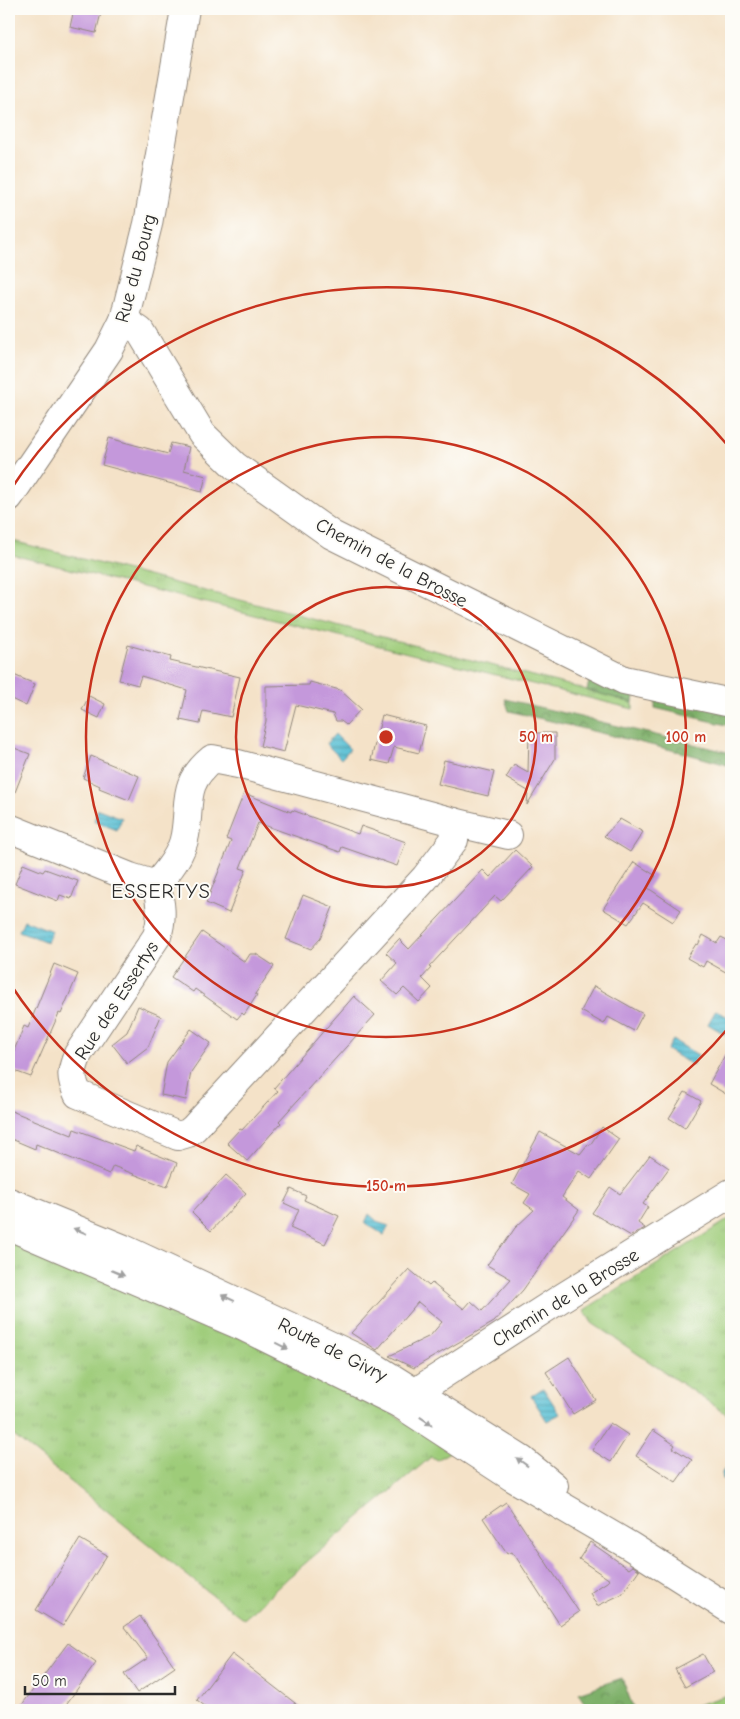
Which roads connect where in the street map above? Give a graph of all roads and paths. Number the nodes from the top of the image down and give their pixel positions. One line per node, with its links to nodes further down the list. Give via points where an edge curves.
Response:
1 (185, 9): 2 (street, Rue du Bourg, via 148,224)
2 (124, 320): 3 (street, Rue du Bourg, via 109,350); 4 (street, Chemin de la Brosse, via 140,331 202,434 235,466 332,535 624,680)
3 (9, 498)
4 (731, 703)
5 (454, 822): 7 (street); 8 (street, via 212,759 193,779 187,803 185,836 179,854); 8 (street, Rue des Essertys, via 454,840 425,878 194,1128 178,1136 78,1094 72,1070 78,1054 157,936 162,921)
6 (9, 828): 8 (street)
7 (508, 835)
8 (156, 885)
9 (731, 1193): 13 (street, Chemin de la Brosse)
10 (9, 1202): 12 (street, Route de Givry, one-way to 10, via 124,1249)
11 (9, 1226): 12 (street, Route de Givry, one-way to 12)
12 (262, 1316): 13 (street, Route de Givry, via 368,1363)
13 (408, 1398): 14 (street, Route de Givry, via 522,1460 630,1546)
14 (731, 1610)

